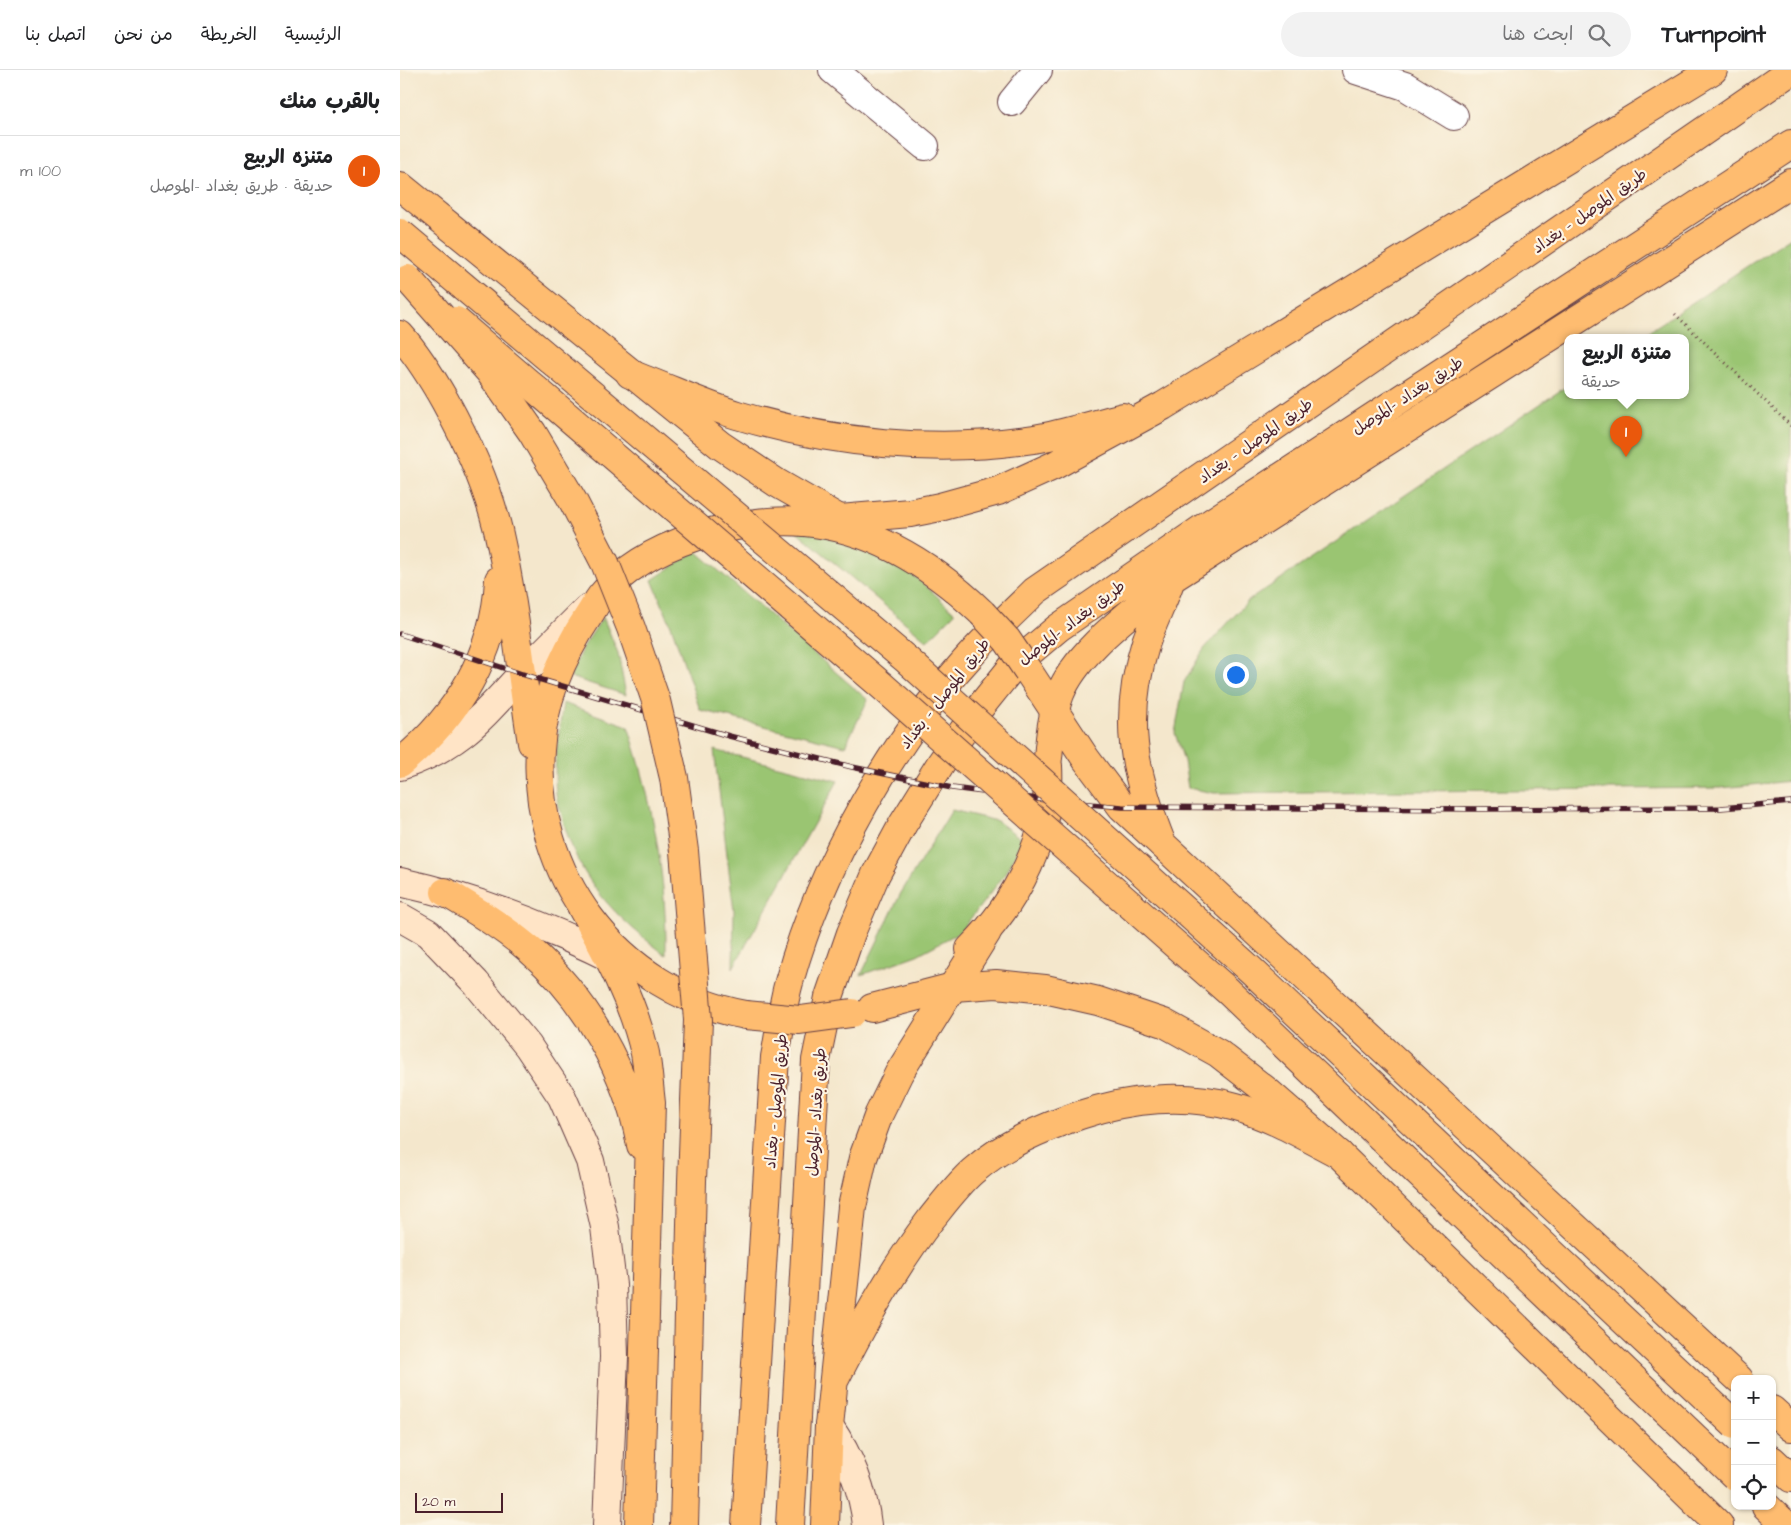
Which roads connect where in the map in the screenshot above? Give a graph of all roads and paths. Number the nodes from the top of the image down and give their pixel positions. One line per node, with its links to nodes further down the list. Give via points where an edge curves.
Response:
1 (833, 70): 9 (street)
2 (1038, 70): 6 (street)
3 (1356, 70): 7 (street, via 1405,86)
4 (1713, 70): 17 (main road)
5 (1791, 71): 57 (main road, طريق الموصل - بغداد, via 1035,591 978,647 907,737 838,855 789,983 776,1057)
6 (1012, 102)
7 (1454, 116)
8 (1791, 144): 58 (main road, طريق بغداد -الموصل, via 1206,526 1066,623 1014,665 977,710 908,816 876,874 829,997 816,1060)
9 (925, 146)
10 (1791, 183): 23 (main road)
11 (400, 186): 16 (main road)
12 (400, 233): 46 (main road, bridge, via 922,674 1251,970)
13 (404, 276): 50 (main road, bridge, via 881,685 1228,991); 56 (main road, bridge, via 489,372 532,432 573,501 605,563 631,628 656,700 674,778 684,851 698,1020)
14 (1675, 314): 18 (path)
15 (400, 335): 21 (main road, via 433,380 459,427)
16 (630, 374): 17 (main road, via 735,415 794,430 854,440 914,444 974,444 1034,438); 19 (main road, via 748,465)
17 (1163, 406): 19 (main road, via 1053,466 998,491 925,510)
18 (1791, 426)
19 (841, 520): 20 (main road); 22 (main road)
20 (805, 522): 22 (main road, via 842,529); 24 (main road, via 759,522 696,536 630,570)
21 (498, 529): 26 (main road); 29 (main road, via 498,597 480,661 454,708)
22 (877, 541): 25 (main road, bridge, via 922,564 956,589 1007,640)
23 (1171, 579): 27 (main road, via 1078,665 1060,693); 31 (main road, via 1146,641 1131,709 1140,783)
24 (602, 594): 26 (main road); 30 (main road, via 570,644 553,684 541,734)
25 (1028, 671): 27 (main road); 28 (main road, via 1042,711)
26 (522, 674): 29 (main road, via 476,724 451,743 423,758); 30 (main road)
27 (1055, 710): 28 (main road); 31 (main road, via 1122,807)
28 (1048, 758): 36 (main road, via 1046,806 1038,840 1008,904)
29 (400, 764)
30 (541, 797): 34 (main road, via 556,859)
31 (1162, 844): 43 (main road)
32 (400, 882): 33 (main road)
33 (445, 892): 37 (main road, via 504,911); 42 (main road, via 490,919 531,951 572,996 597,1032 621,1079 638,1128)
34 (582, 908): 37 (main road); 38 (main road, via 614,946)
35 (400, 916): 54 (main road, via 428,933 476,983 528,1046 562,1097 590,1161 605,1227 612,1285 614,1357)
36 (987, 932): 39 (main road); 40 (main road, via 934,978 905,995)
37 (609, 957): 38 (main road); 42 (main road, via 633,1011 645,1054 651,1103)
38 (662, 984): 40 (main road, bridge, via 694,1000 746,1015 800,1020)
39 (953, 987): 40 (main road); 41 (main road, via 996,984 1045,989 1098,1001 1164,1023 1218,1053); 44 (main road, via 899,1073 863,1158 847,1246)
40 (862, 1011)
41 (1339, 1154): 44 (main road, via 1282,1124 1236,1107 1192,1099 1138,1100 1096,1109 1048,1126 1008,1146 973,1171 942,1204 887,1282); 53 (main road)
42 (648, 1179): 55 (main road)
43 (1735, 1375)
44 (834, 1381): 47 (main road)
45 (1776, 1414): 48 (main road)
46 (1731, 1421)
47 (829, 1426): 59 (main road); 60 (main road, via 852,1465)
48 (1791, 1427)
49 (1776, 1464): 51 (main road)
50 (1731, 1472)
51 (1791, 1478)
52 (1770, 1510): 61 (main road)
53 (1712, 1523)
54 (607, 1525)
55 (639, 1525)
56 (684, 1525)
57 (746, 1525)
58 (790, 1525)
59 (825, 1525)
60 (868, 1525)
61 (1786, 1525)

